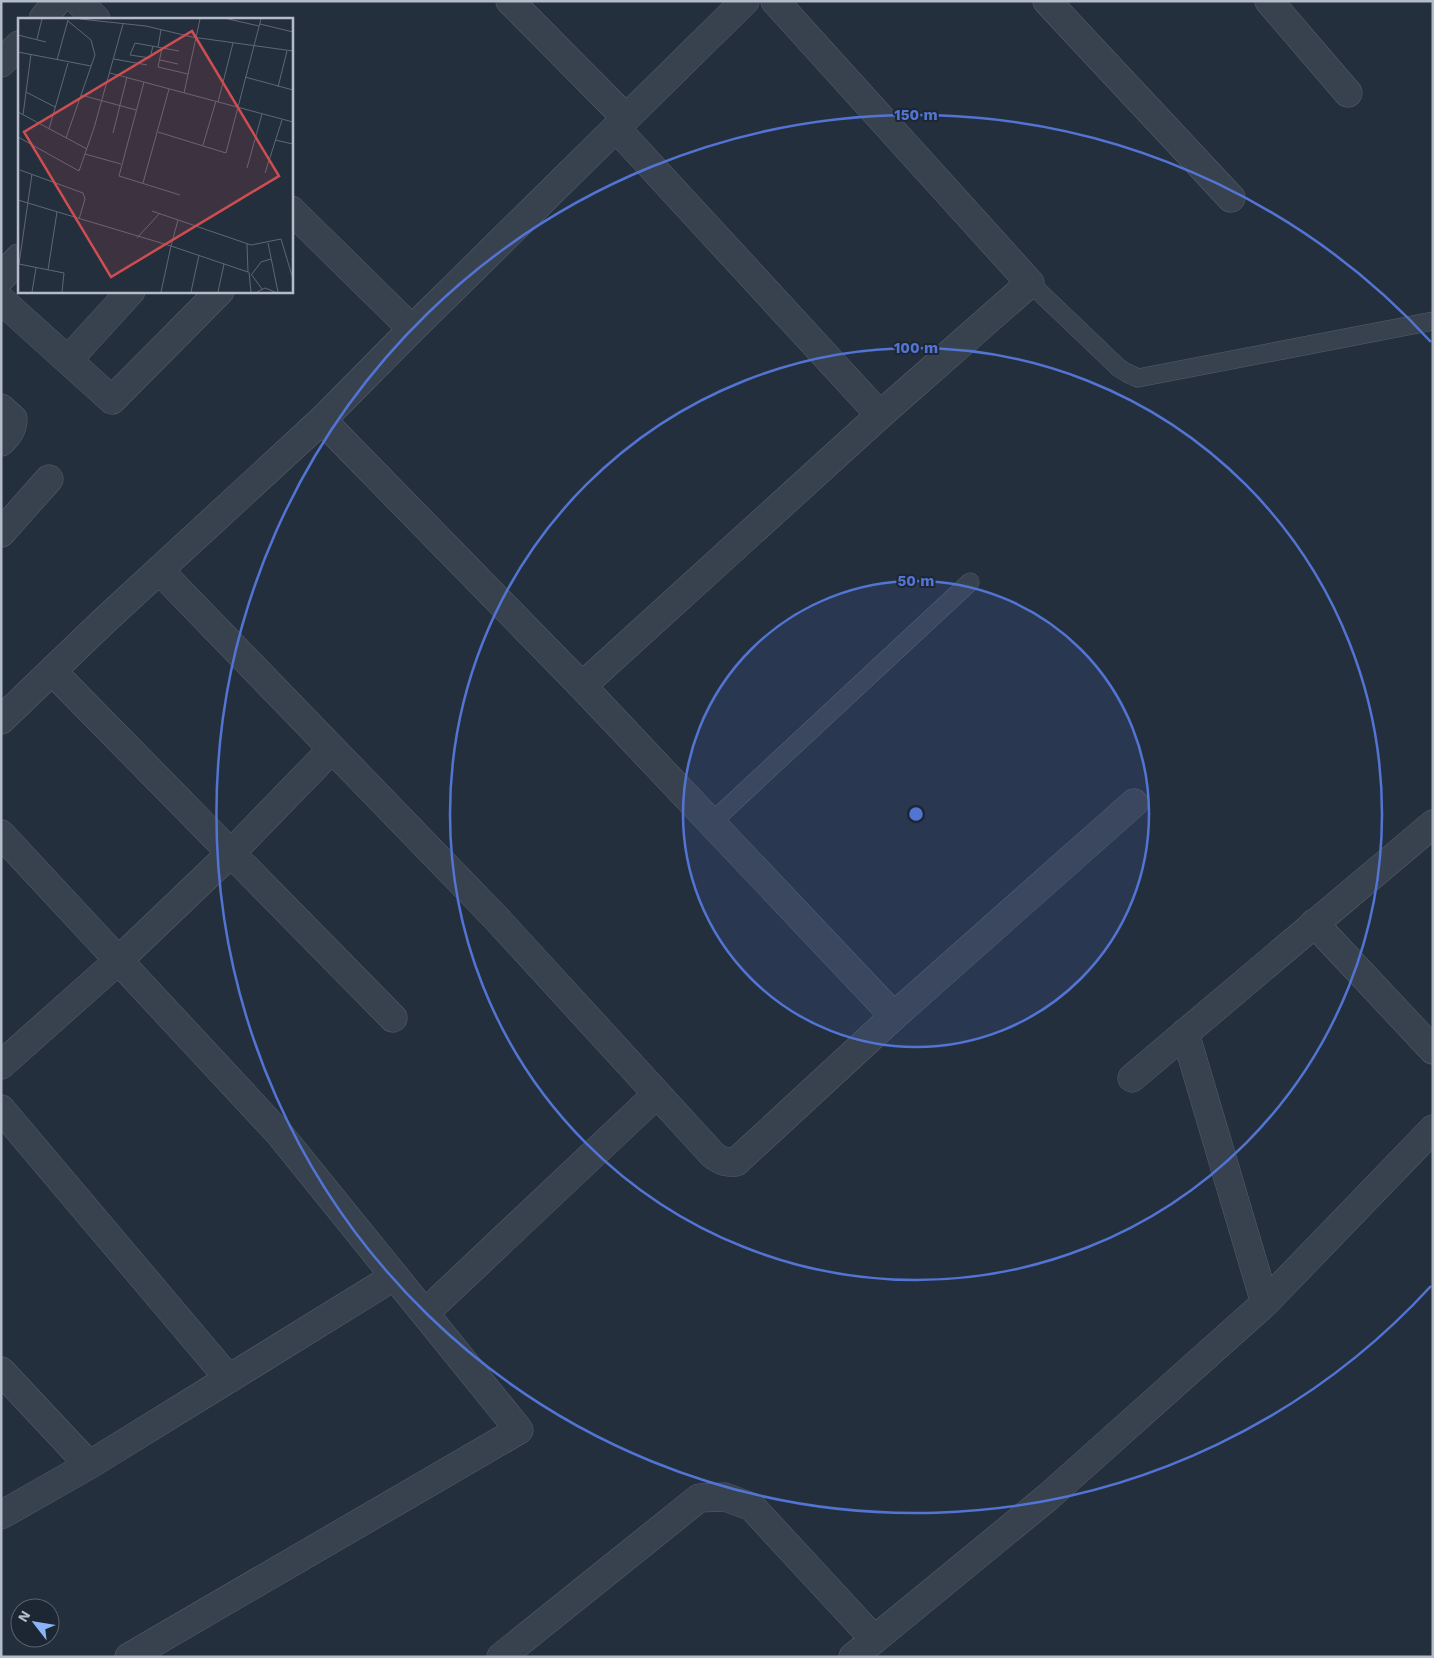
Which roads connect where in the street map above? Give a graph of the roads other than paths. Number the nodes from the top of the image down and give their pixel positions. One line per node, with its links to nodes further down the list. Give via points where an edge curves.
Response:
1 (58, 1): 8 (street)
2 (78, 1): 9 (street)
3 (510, 1): 13 (street)
4 (745, 1): 13 (street)
5 (775, 1): 18 (street)
6 (1047, 1): 14 (street)
7 (1269, 1): 12 (street)
8 (44, 18)
9 (95, 18)
10 (18, 46): 11 (street)
11 (1, 63)
12 (1348, 93)
13 (621, 123): 23 (street); 26 (street)
14 (1232, 198)
15 (293, 215): 23 (street)
16 (18, 259): 17 (street)
17 (1, 278)
18 (1030, 282): 22 (lane, via 1119,368 1138,378); 26 (street)
19 (131, 292): 24 (street)
20 (219, 292): 24 (street, via 112,400)
21 (1, 300): 24 (street)
22 (1433, 321)
23 (412, 329): 27 (street)
24 (68, 360)
25 (1, 408): 28 (street, via 13,419 13,425)
26 (880, 415): 34 (street)
27 (322, 420): 31 (street); 34 (street)
28 (1, 442)
29 (49, 478): 30 (street)
30 (1, 534)
31 (160, 571): 33 (street); 36 (street)
32 (970, 582): 38 (lane)
33 (52, 671): 35 (street); 41 (street)
34 (582, 686): 38 (street)
35 (1, 720)
36 (332, 749): 41 (street); 50 (street, via 496,918)
37 (1134, 802): 44 (street)
38 (711, 823): 44 (street)
39 (1433, 824): 42 (street)
40 (1, 834): 43 (street)
41 (231, 853): 43 (street); 45 (street)
42 (1314, 923): 46 (street); 47 (street)
43 (118, 960): 48 (street); 53 (street, via 278,1132)
44 (894, 1016): 50 (street, via 736,1162 720,1161 713,1155)
45 (393, 1018)
46 (1185, 1033): 49 (street); 54 (street)
47 (1433, 1050)
48 (1, 1065)
49 (1132, 1078)
50 (657, 1094): 55 (street)
51 (1, 1109): 57 (street)
52 (1433, 1128): 54 (street)
53 (394, 1276): 55 (street); 57 (street)
54 (1264, 1303): 60 (street, via 1048,1497)
55 (425, 1313): 61 (street, via 519,1430)
56 (1, 1371): 58 (street)
57 (229, 1379): 58 (street)
58 (89, 1465): 59 (street)
59 (1, 1514)
60 (874, 1639): 62 (street, via 752,1507 725,1497 699,1498); 63 (street)
61 (128, 1657)
62 (501, 1657)
63 (853, 1657)

